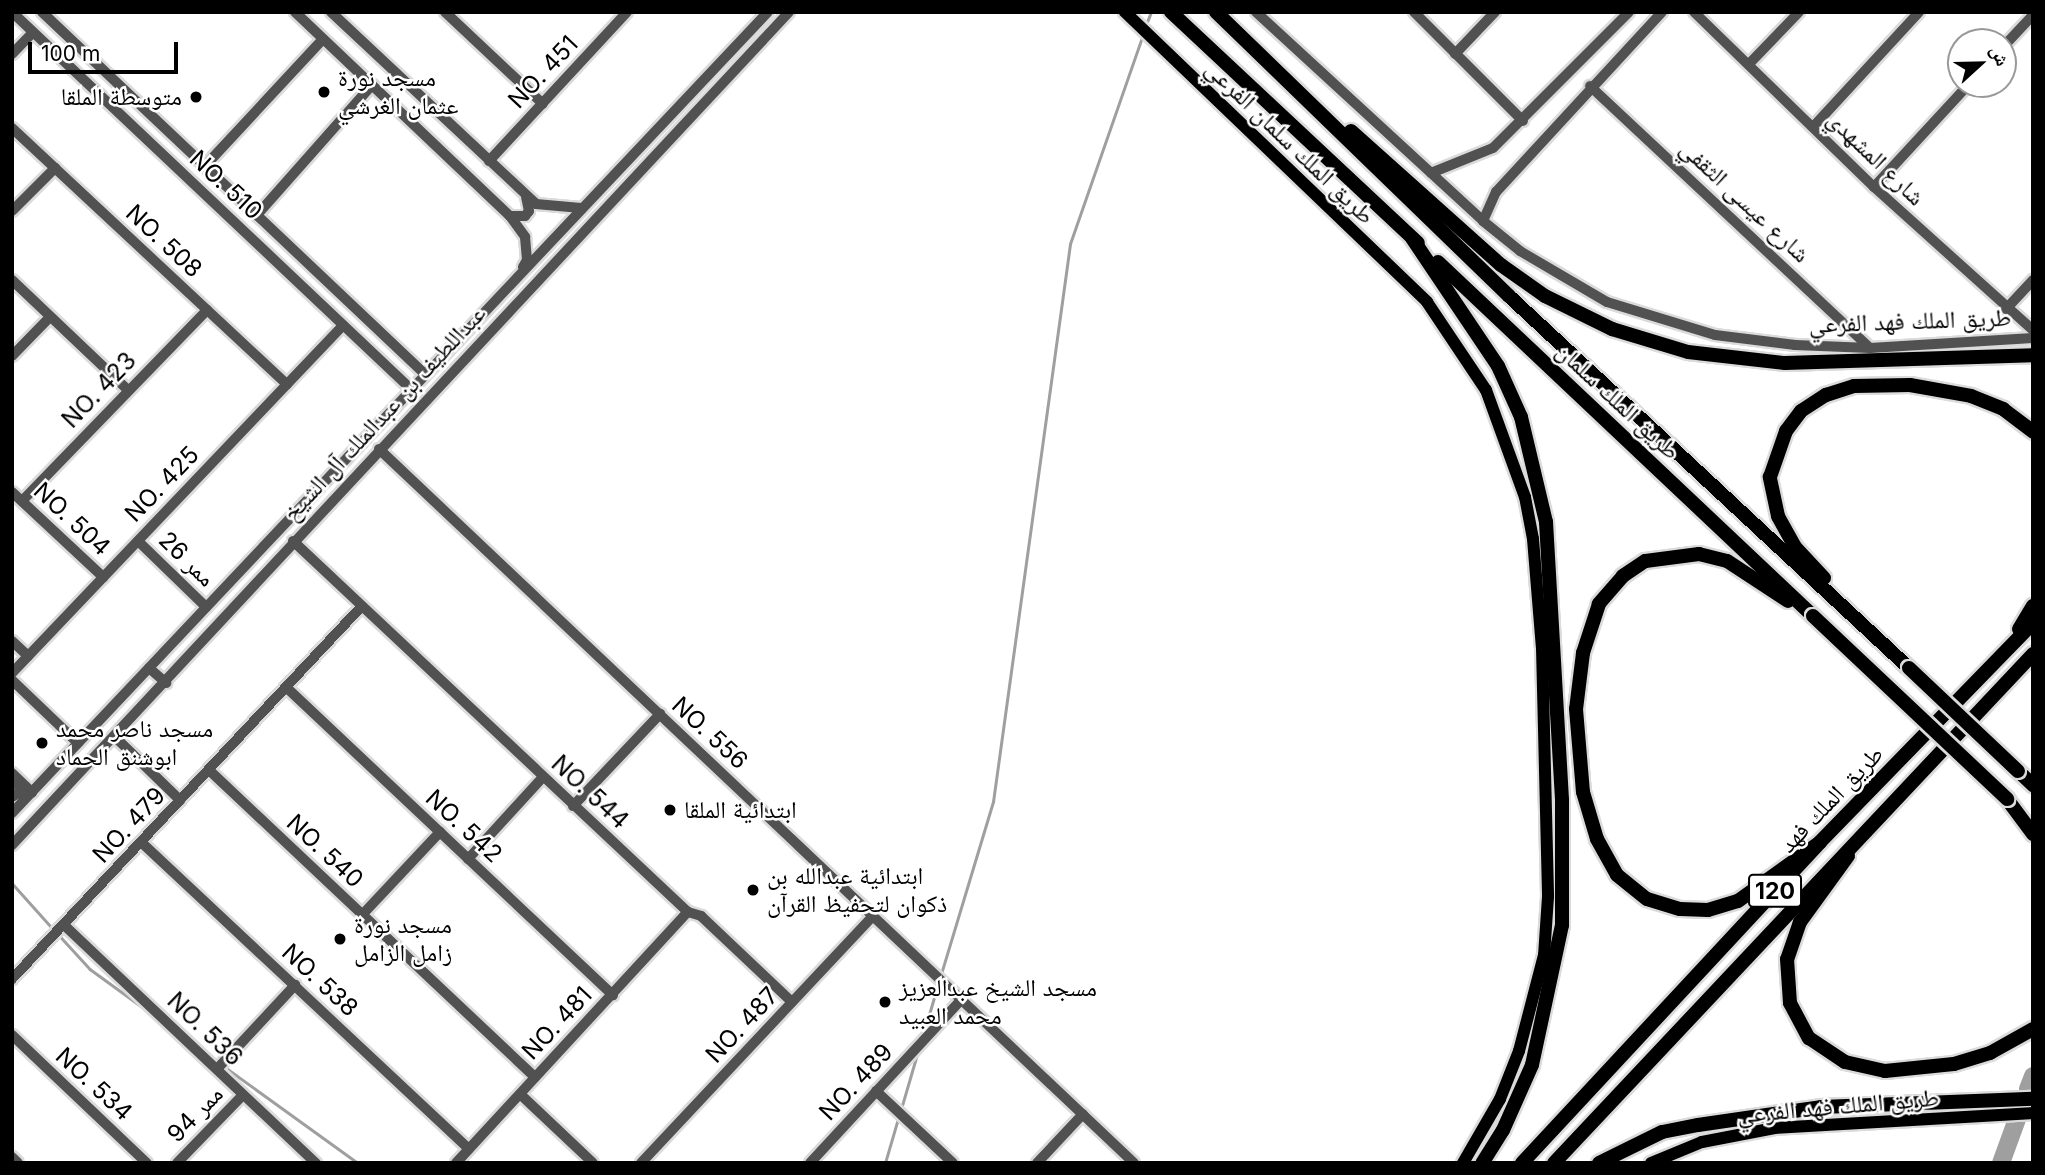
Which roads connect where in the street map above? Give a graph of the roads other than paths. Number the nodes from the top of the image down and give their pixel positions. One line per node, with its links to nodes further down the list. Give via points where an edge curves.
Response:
1 (12, 12): 21 (street, NO. 510)
2 (295, 12): 23 (street)
3 (331, 12): 34 (street)
4 (627, 12): 30 (street, NO. 451)
5 (768, 12): 40 (street, عبداللطيف بن عبدالملك آل الشيخ)
6 (789, 12): 65 (street, عبداللطيف بن عبدالملك آل الشيخ)
7 (1125, 12): 139 (main road, طريق الملك سلمان الفرعي, via 1427,302 1471,362 1502,424 1514,461 1533,539 1542,648 1548,897 1544,955 1519,1051 1500,1099)
8 (1171, 12): 45 (highway, طريق الملك سلمان)
9 (1218, 12): 56 (highway, via 1501,265 1545,296 1612,329 1688,352 1785,363); 81 (highway, طريق الملك سلمان, via 1520,307)
10 (1256, 12): 37 (street)
11 (1414, 12): 25 (street)
12 (1495, 12): 25 (street)
13 (1629, 12): 31 (street)
14 (1662, 12): 28 (street)
15 (1694, 12): 26 (street, شارع المشهدي)
16 (1799, 12): 26 (street)
17 (1919, 12): 32 (street)
18 (446, 13): 30 (street)
19 (44, 14): 21 (street); 35 (street, NO. 510)
20 (2033, 15): 22 (street)
21 (33, 32): 24 (street); 52 (street, NO. 510)
22 (2017, 32)
23 (323, 39): 27 (street); 35 (street)
24 (12, 54)
25 (1455, 54): 31 (street)
26 (1749, 64): 32 (street, شارع المشهدي)
27 (372, 85): 42 (street); 43 (street)
28 (1590, 86): 44 (street, via 1496,192); 55 (street, شارع عيسى الثقفي)
29 (1956, 98): 38 (street)
30 (542, 104): 34 (street, NO. 451)
31 (1523, 121): 37 (street, via 1493,148)
32 (1813, 127): 38 (street, شارع المشهدي)
33 (12, 128): 36 (street, NO. 508)
34 (489, 161): 39 (street)
35 (205, 166): 42 (street, NO. 510)
36 (55, 168): 41 (street); 50 (street, NO. 508)
37 (1431, 173): 44 (street)
38 (1874, 187): 49 (street, شارع المشهدي)
39 (524, 194): 40 (street, via 550,209); 43 (street, via 529,211 518,219)
40 (580, 208): 48 (street, عبداللطيف بن عبدالملك آل الشيخ)
41 (12, 211)
42 (257, 215): 58 (street, NO. 510)
43 (510, 216): 48 (street, via 525,237 527,260)
44 (1483, 221): 55 (street, طريق الملك فهد الفرعي, via 1560,277 1648,318 1715,335)
45 (1412, 238): 74 (highway, طريق الملك سلمان); 140 (highway, via 1498,366 1521,417 1546,522 1562,800 1562,925 1532,1065 1503,1130)
46 (12, 280): 51 (street)
47 (2033, 280): 49 (street)
48 (512, 283): 59 (street, عبداللطيف بن عبدالملك آل الشيخ)
49 (2006, 309): 53 (street, شارع المشهدي)
50 (207, 310): 61 (street, NO. 508); 63 (street, NO. 423)
51 (50, 317): 57 (street); 63 (street)
52 (343, 325): 60 (street, NO. 510); 61 (street, NO. 425)
53 (2033, 331)
54 (2033, 338): 55 (street, طريق الملك فهد الفرعي)
55 (1870, 348)
56 (2033, 355)
57 (12, 356)
58 (411, 361): 59 (street, NO. 510); 60 (street, via 414,376)
59 (425, 374): 62 (street, عبداللطيف بن عبدالملك آل الشيخ)
60 (398, 376): 62 (street, NO. 510)
61 (287, 384): 68 (street, NO. 425)
62 (411, 389): 72 (street, عبداللطيف بن عبدالملك آل الشيخ)
63 (128, 390): 67 (street, NO. 423)
64 (2033, 432): 81 (highway, via 2003,409 1971,396 1910,385 1854,386 1826,396 1801,411 1786,430 1770,477 1778,516 1795,547)
65 (379, 449): 69 (street, عبداللطيف بن عبدالملك آل الشيخ); 86 (street, NO. 556)
66 (12, 492): 67 (street, NO. 504)
67 (22, 501): 70 (street, NO. 504)
68 (138, 541): 70 (street, NO. 425); 72 (street, ممر 26)
69 (293, 541): 73 (street, NO. 544); 84 (street, عبداللطيف بن عبدالملك آل الشيخ)
70 (103, 577): 78 (street, NO. 425)
71 (2033, 606): 77 (highway)
72 (206, 607): 80 (street, عبداللطيف بن عبدالملك آل الشيخ)
73 (361, 607): 85 (street, NO. 479); 91 (street, NO. 544)
74 (1813, 616): 95 (highway, طريق الملك سلمان, bridge); 104 (highway, via 1727,561 1699,554 1645,561 1623,576 1600,604 1583,653 1577,739 1583,792 1597,839 1617,875 1647,899 1680,909 1708,910 1738,901)
75 (2033, 622): 77 (highway, طريق الملك فهد / 120)
76 (12, 641): 78 (street)
77 (2008, 648): 104 (highway, طريق الملك فهد / 120)
78 (28, 656): 82 (street, NO. 425)
79 (2031, 656): 102 (highway, طريق الملك فهد / 120)
80 (149, 667): 84 (street); 88 (street, عبداللطيف بن عبدالملك آل الشيخ)
81 (1909, 668): 92 (highway, طريق الملك سلمان, bridge)
82 (12, 673)
83 (12, 680): 88 (street)
84 (166, 683): 87 (street, عبداللطيف بن عبدالملك آل الشيخ)
85 (287, 688): 89 (street, NO. 479); 100 (street, NO. 542)
86 (660, 714): 97 (street); 109 (street, NO. 556)
87 (115, 737): 96 (street); 105 (street, عبداللطيف بن عبدالملك آل الشيخ)
88 (78, 743): 93 (street, عبداللطيف بن عبدالملك آل الشيخ)
89 (209, 771): 96 (street, NO. 479); 108 (street, NO. 540)
90 (15, 776): 93 (street); 94 (street, via 20,792)
91 (542, 777): 97 (street, NO. 544); 106 (street)
92 (2033, 783)
93 (32, 792): 98 (street, عبداللطيف بن عبدالملك آل الشيخ)
94 (12, 797)
95 (2007, 799): 99 (highway, طريق الملك سلمان); 101 (highway)
96 (180, 800): 103 (street, NO. 479)
97 (573, 806): 107 (street, NO. 544)
98 (13, 810)
99 (2033, 822)
100 (440, 832): 106 (street, NO. 542); 108 (street)
101 (2033, 834)
102 (1857, 839): 116 (highway, via 1834,881 1800,922 1787,959 1790,1003 1809,1038 1845,1062 1885,1071 1954,1064 1990,1052); 142 (highway, طريق الملك فهد / 120)
103 (141, 842): 110 (street, NO. 479); 112 (street, NO. 538)
104 (1820, 842): 141 (highway, طريق الملك فهد / 120)
105 (12, 845)
106 (468, 859): 113 (street, NO. 542)
107 (688, 912): 113 (street, NO. 481); 115 (street, NO. 544, via 701,916)
108 (362, 915): 119 (street, NO. 540)
109 (873, 916): 114 (street, NO. 556); 115 (street, NO. 487)
110 (64, 926): 111 (street, NO. 479); 118 (street, NO. 536)
111 (12, 979)
112 (295, 985): 118 (street); 126 (street, NO. 538)
113 (612, 995): 119 (street, NO. 481)
114 (961, 1000): 120 (street, NO. 489); 125 (street, NO. 556)
115 (792, 1002): 134 (street, NO. 487)
116 (2033, 1029)
117 (12, 1035): 129 (street, NO. 534)
118 (217, 1069): 122 (street, NO. 536)
119 (535, 1077): 121 (street, NO. 481)
120 (876, 1091): 135 (street, NO. 489); 136 (street)
121 (520, 1094): 126 (street, NO. 481); 133 (street)
122 (243, 1095): 130 (street, ممر 94); 131 (street, NO. 536)
123 (2033, 1098): 143 (highway, via 1821,1107 1698,1125 1661,1132)
124 (2033, 1113): 144 (main road, طريق الملك فهد الفرعي, via 1774,1128 1702,1142)
125 (1083, 1114): 137 (street); 138 (street, NO. 556)
126 (469, 1149): 132 (street, NO. 481)
127 (12, 1157): 128 (street)
128 (18, 1163)
129 (147, 1163)
130 (177, 1163)
131 (316, 1163)
132 (456, 1163)
133 (593, 1163)
134 (641, 1163)
135 (810, 1163)
136 (953, 1163)
137 (1037, 1163)
138 (1134, 1163)
139 (1464, 1163)
140 (1482, 1163)
141 (1522, 1163)
142 (1554, 1163)
143 (1599, 1163)
144 (1651, 1163)

